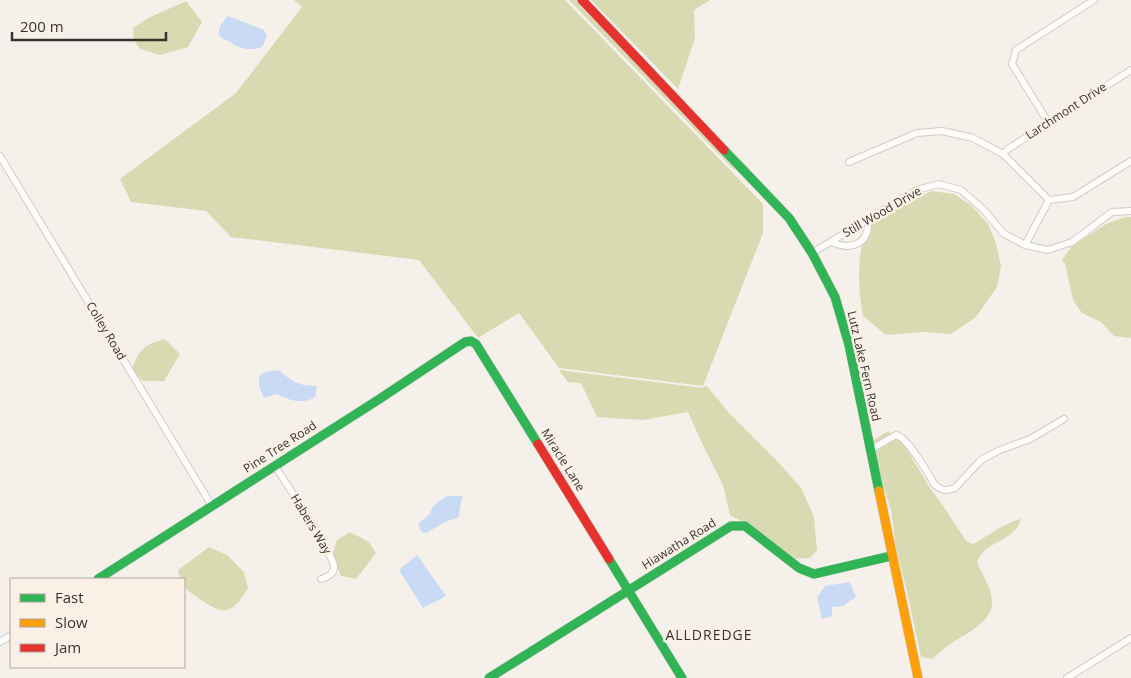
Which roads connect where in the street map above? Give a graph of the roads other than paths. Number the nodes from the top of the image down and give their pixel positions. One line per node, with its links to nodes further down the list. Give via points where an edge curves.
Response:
1 (582, 0): 14 (street, Lutz Lake Fern Road, via 789,218)
2 (1094, 0): 4 (street, via 1016,50 1012,64)
3 (1131, 70): 4 (street, Larchmont Drive)
4 (1048, 122): 5 (street, Larchmont Drive)
5 (1003, 154): 8 (street, via 973,138 942,131 917,133); 9 (street)
6 (0, 156): 19 (street, Colley Road)
7 (1131, 161): 9 (street, via 1073,197)
8 (849, 162)
9 (1049, 200): 13 (street)
10 (1131, 211): 13 (street, Still Wood Drive, via 1112,212 1072,242 1048,250)
11 (868, 219): 12 (street, Still Wood Drive); 12 (street, via 868,231 860,243 847,246); 13 (street, Still Wood Drive, via 917,190 939,184 961,190 1003,233)
12 (831, 242): 14 (street, Still Wood Drive)
13 (1025, 246)
14 (812, 253): 17 (street, Lutz Lake Fern Road, via 842,320)
15 (476, 344): 18 (street, Pine Tree Road, via 465,342); 23 (street, Miracle Lane)
16 (1064, 419): 17 (street, via 1030,439 981,460 949,490 936,485 900,436 896,435)
17 (870, 450): 20 (street, Lutz Lake Fern Road)
18 (275, 466): 19 (street, Pine Tree Road); 22 (street, Habers Way, via 334,566 333,572)
19 (212, 506): 21 (street, Pine Tree Road)
20 (891, 556): 23 (street, Hiawatha Road, via 814,574 799,568 745,526 731,526); 27 (street, Lutz Lake Fern Road)
21 (100, 578)
22 (321, 580)
23 (628, 590): 25 (street, Hiawatha Road); 26 (street, Miracle Lane)
24 (1131, 638): 28 (street)
25 (489, 678)
26 (682, 678)
27 (918, 678)
28 (1067, 678)

